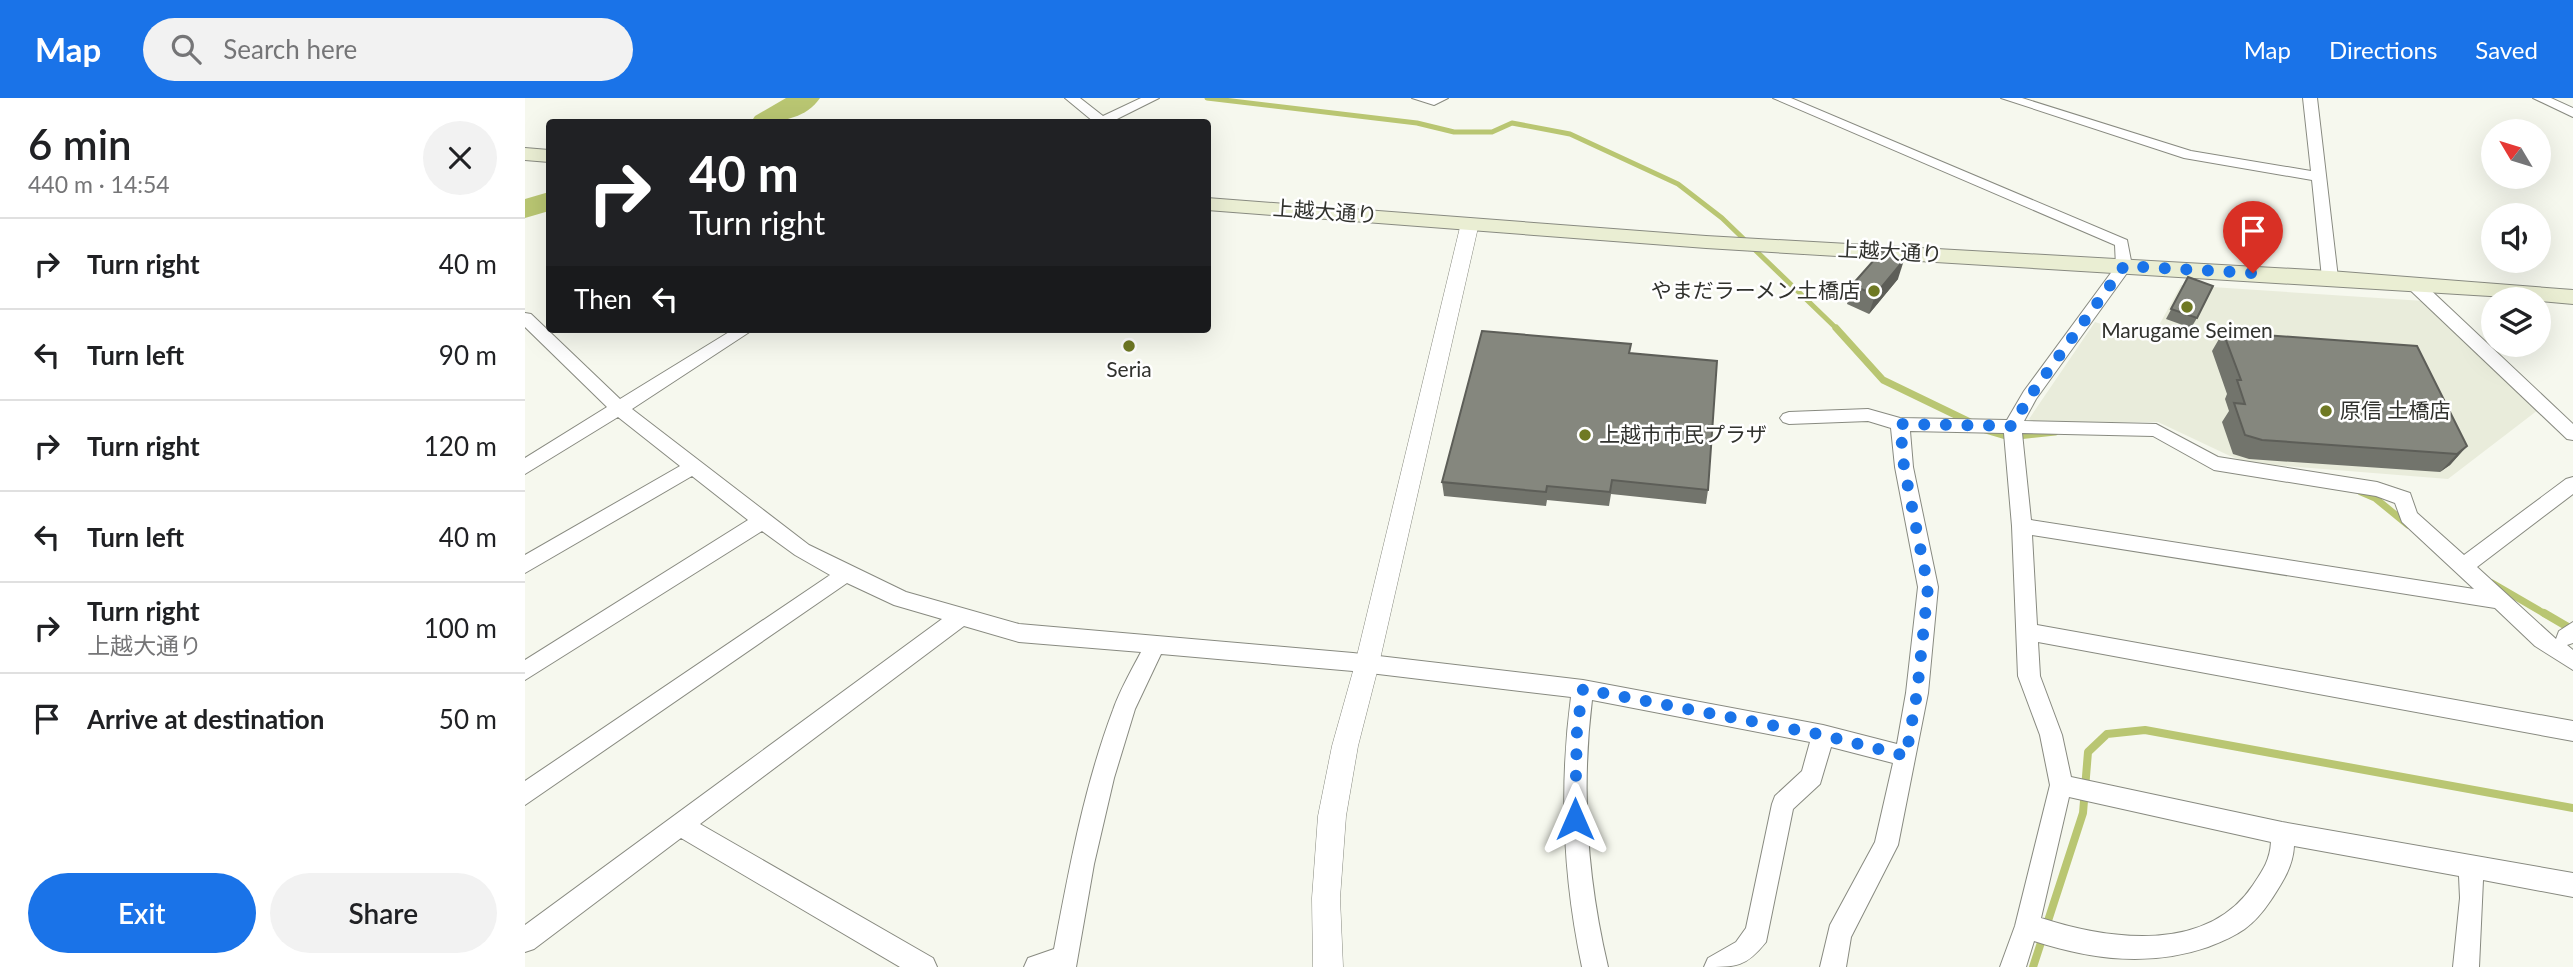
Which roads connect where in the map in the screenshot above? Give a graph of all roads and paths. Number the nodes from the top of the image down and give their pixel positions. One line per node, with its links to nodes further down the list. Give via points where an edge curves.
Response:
1 (1072, 98): 10 (street)
2 (1152, 98): 11 (street)
3 (1419, 98): 4 (street)
4 (1441, 98)
5 (1780, 98): 17 (street, via 2122,243)
6 (2008, 98): 14 (street, via 2189,155)
7 (2310, 98): 14 (street)
8 (2540, 98): 9 (street)
9 (2573, 113)
10 (1098, 119)
11 (1108, 119)
12 (525, 154): 13 (main road)
13 (546, 156)
14 (2318, 177): 18 (street)
15 (1211, 204): 16 (main road, 上越大通り)
16 (1470, 223): 17 (main road, 上越大通り); 41 (street)
17 (2124, 266): 18 (main road, 上越大通り); 26 (street)
18 (2330, 278): 19 (main road, 上越大通り)
19 (2415, 285): 20 (main road, 上越大通り); 27 (street)
20 (2573, 297)
21 (525, 318): 23 (street)
22 (739, 333): 23 (street)
23 (619, 408): 28 (street); 29 (street)
24 (1789, 418): 25 (street, via 1868,415)
25 (1900, 424): 26 (street); 46 (street, via 1928,587)
26 (2012, 426): 32 (street); 34 (street, via 2156,430 2214,463 2378,489 2403,498 2409,517)
27 (2573, 434)
28 (525, 467)
29 (693, 467): 31 (street); 33 (street)
30 (2573, 484): 34 (street)
31 (762, 521): 35 (street); 42 (street)
32 (2022, 526): 36 (street); 38 (street)
33 (525, 565)
34 (2463, 567): 36 (street)
35 (846, 575): 37 (street, via 901,599); 48 (street)
36 (2501, 601): 40 (street, via 2542,640)
37 (960, 617): 39 (street, via 1019,633); 49 (street)
38 (2025, 631): 44 (street); 47 (street, via 2029,676 2051,735)
39 (1154, 646): 41 (street); 55 (street, via 1123,709 1103,778)
40 (2573, 661)
41 (1367, 664): 43 (street); 58 (street, via 1332,816 1326,898)
42 (525, 671)
43 (1583, 689): 45 (street); 59 (street, via 1574,770 1575,832)
44 (2573, 731)
45 (1823, 735): 46 (street); 60 (street, via 1812,777 1783,804 1756,933 1745,951)
46 (1906, 756): 61 (street, via 1886,845 1839,934)
47 (2061, 785): 50 (street); 53 (street)
48 (525, 794)
49 (680, 825): 54 (street); 56 (street)
50 (2283, 832): 51 (street); 53 (street, via 2284,852 2277,870 2247,915 2190,943 2153,950 2117,949 2076,943)
51 (2470, 866): 52 (street); 63 (street)
52 (2573, 885)
53 (2027, 926): 62 (street)
54 (525, 940)
55 (1064, 962): 57 (street)
56 (924, 967)
57 (1037, 967)
58 (1328, 967)
59 (1595, 967)
60 (1717, 967)
61 (1833, 967)
62 (2013, 967)
63 (2466, 967)

